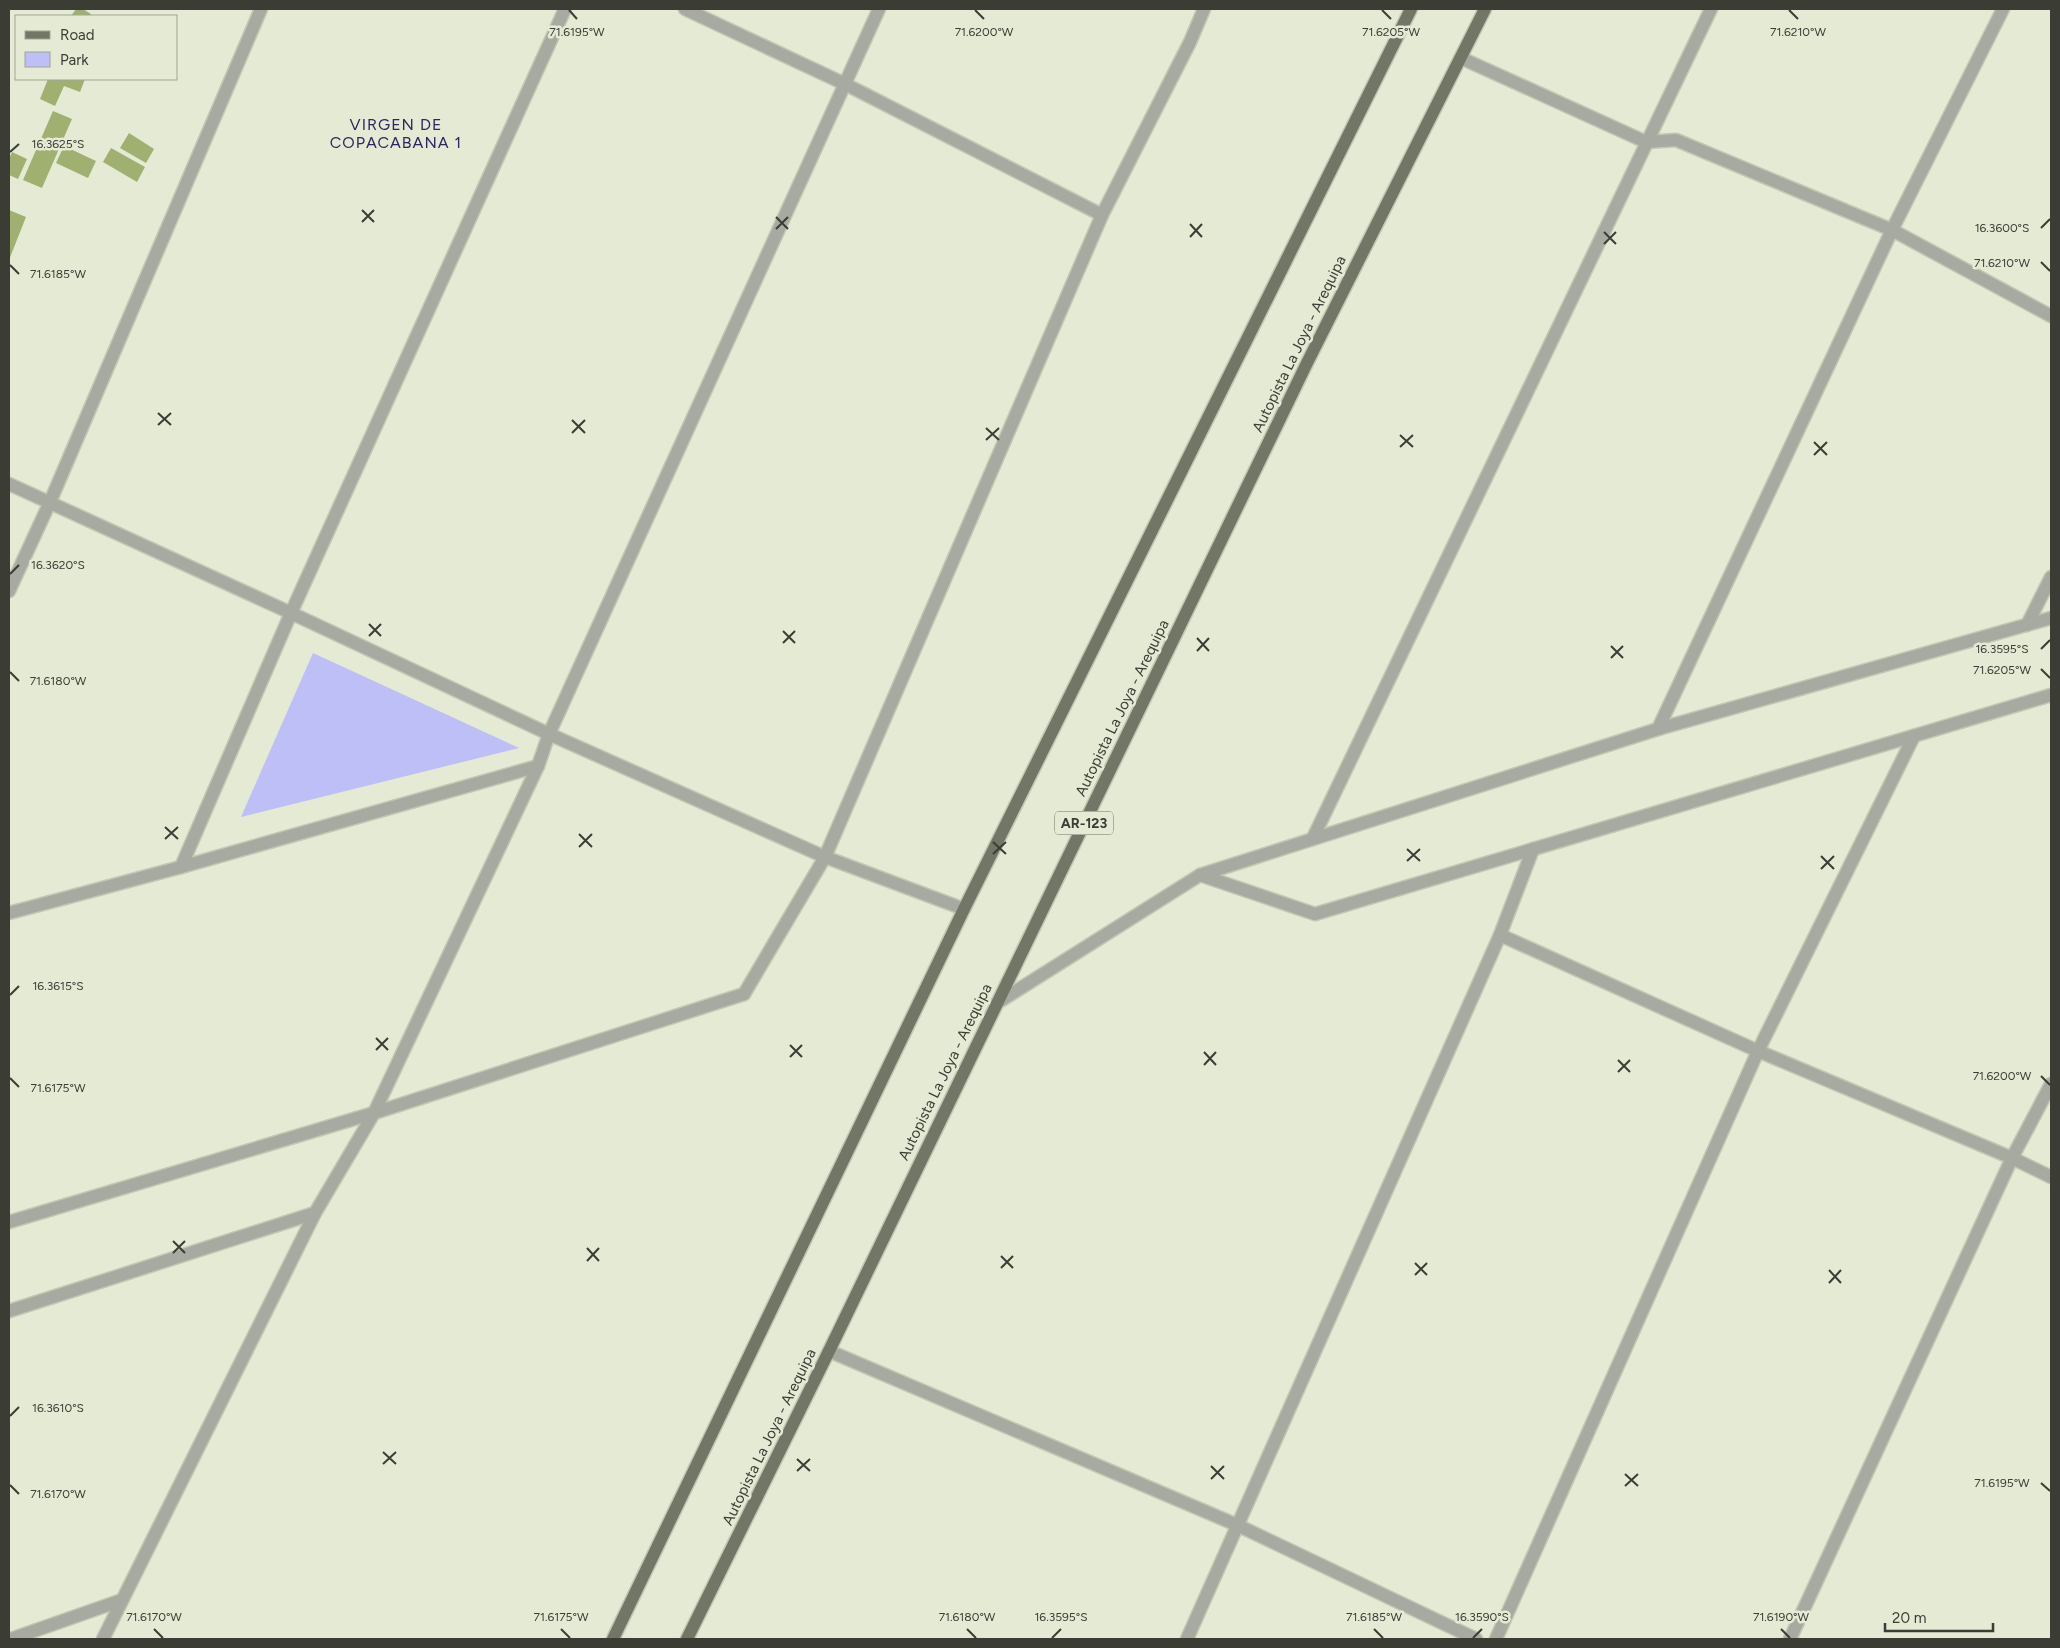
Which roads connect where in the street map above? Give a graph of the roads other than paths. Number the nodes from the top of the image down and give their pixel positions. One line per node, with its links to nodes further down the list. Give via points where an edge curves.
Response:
1 (261, 9): 17 (street)
2 (565, 9): 20 (street)
3 (685, 9): 11 (street)
4 (879, 9): 11 (street)
5 (1204, 9): 13 (street)
6 (1411, 9): 33 (main road)
7 (1485, 9): 10 (main road, Autopista La Joya - Arequipa / AR-123)
8 (1711, 9): 12 (street)
9 (2003, 9): 14 (street)
10 (1461, 58): 12 (street); 36 (main road, Autopista La Joya - Arequipa / AR-123, via 1306,365)
11 (845, 84): 13 (street); 25 (street)
12 (1646, 142): 14 (street, via 1676,140); 28 (street)
13 (1102, 215): 30 (street)
14 (1892, 230): 15 (street); 24 (street)
15 (2051, 316)
16 (9, 484): 17 (street)
17 (50, 502): 19 (street); 20 (street)
18 (2051, 577): 22 (street)
19 (9, 591)
20 (291, 613): 25 (street); 31 (street)
21 (2051, 618): 22 (street)
22 (2027, 625): 24 (street)
23 (2051, 695): 26 (street)
24 (1658, 729): 28 (street)
25 (549, 734): 27 (street); 30 (street)
26 (1914, 736): 29 (street); 37 (street)
27 (538, 766): 31 (street); 39 (street)
28 (1313, 838): 32 (street)
29 (1533, 849): 32 (street, via 1314,914); 35 (street)
30 (825, 857): 33 (street); 39 (street, via 744,994)
31 (181, 867): 34 (street)
32 (1200, 874): 36 (street)
33 (964, 909): 50 (main road)
34 (9, 913)
35 (1500, 935): 37 (street); 46 (street)
36 (997, 1003): 45 (main road, Autopista La Joya - Arequipa / AR-123)
37 (1758, 1051): 40 (street); 54 (street)
38 (2051, 1084): 40 (street)
39 (374, 1112): 42 (street); 43 (street)
40 (2012, 1158): 41 (street); 55 (street)
41 (2051, 1178)
42 (315, 1213): 44 (street); 47 (street)
43 (9, 1222)
44 (9, 1311)
45 (829, 1351): 46 (street); 51 (main road, Autopista La Joya - Arequipa / AR-123)
46 (1237, 1525): 52 (street); 53 (street)
47 (122, 1600): 48 (street); 49 (street)
48 (11, 1639)
49 (103, 1639)
50 (613, 1639)
51 (687, 1639)
52 (1187, 1639)
53 (1476, 1639)
54 (1496, 1639)
55 (1790, 1639)

